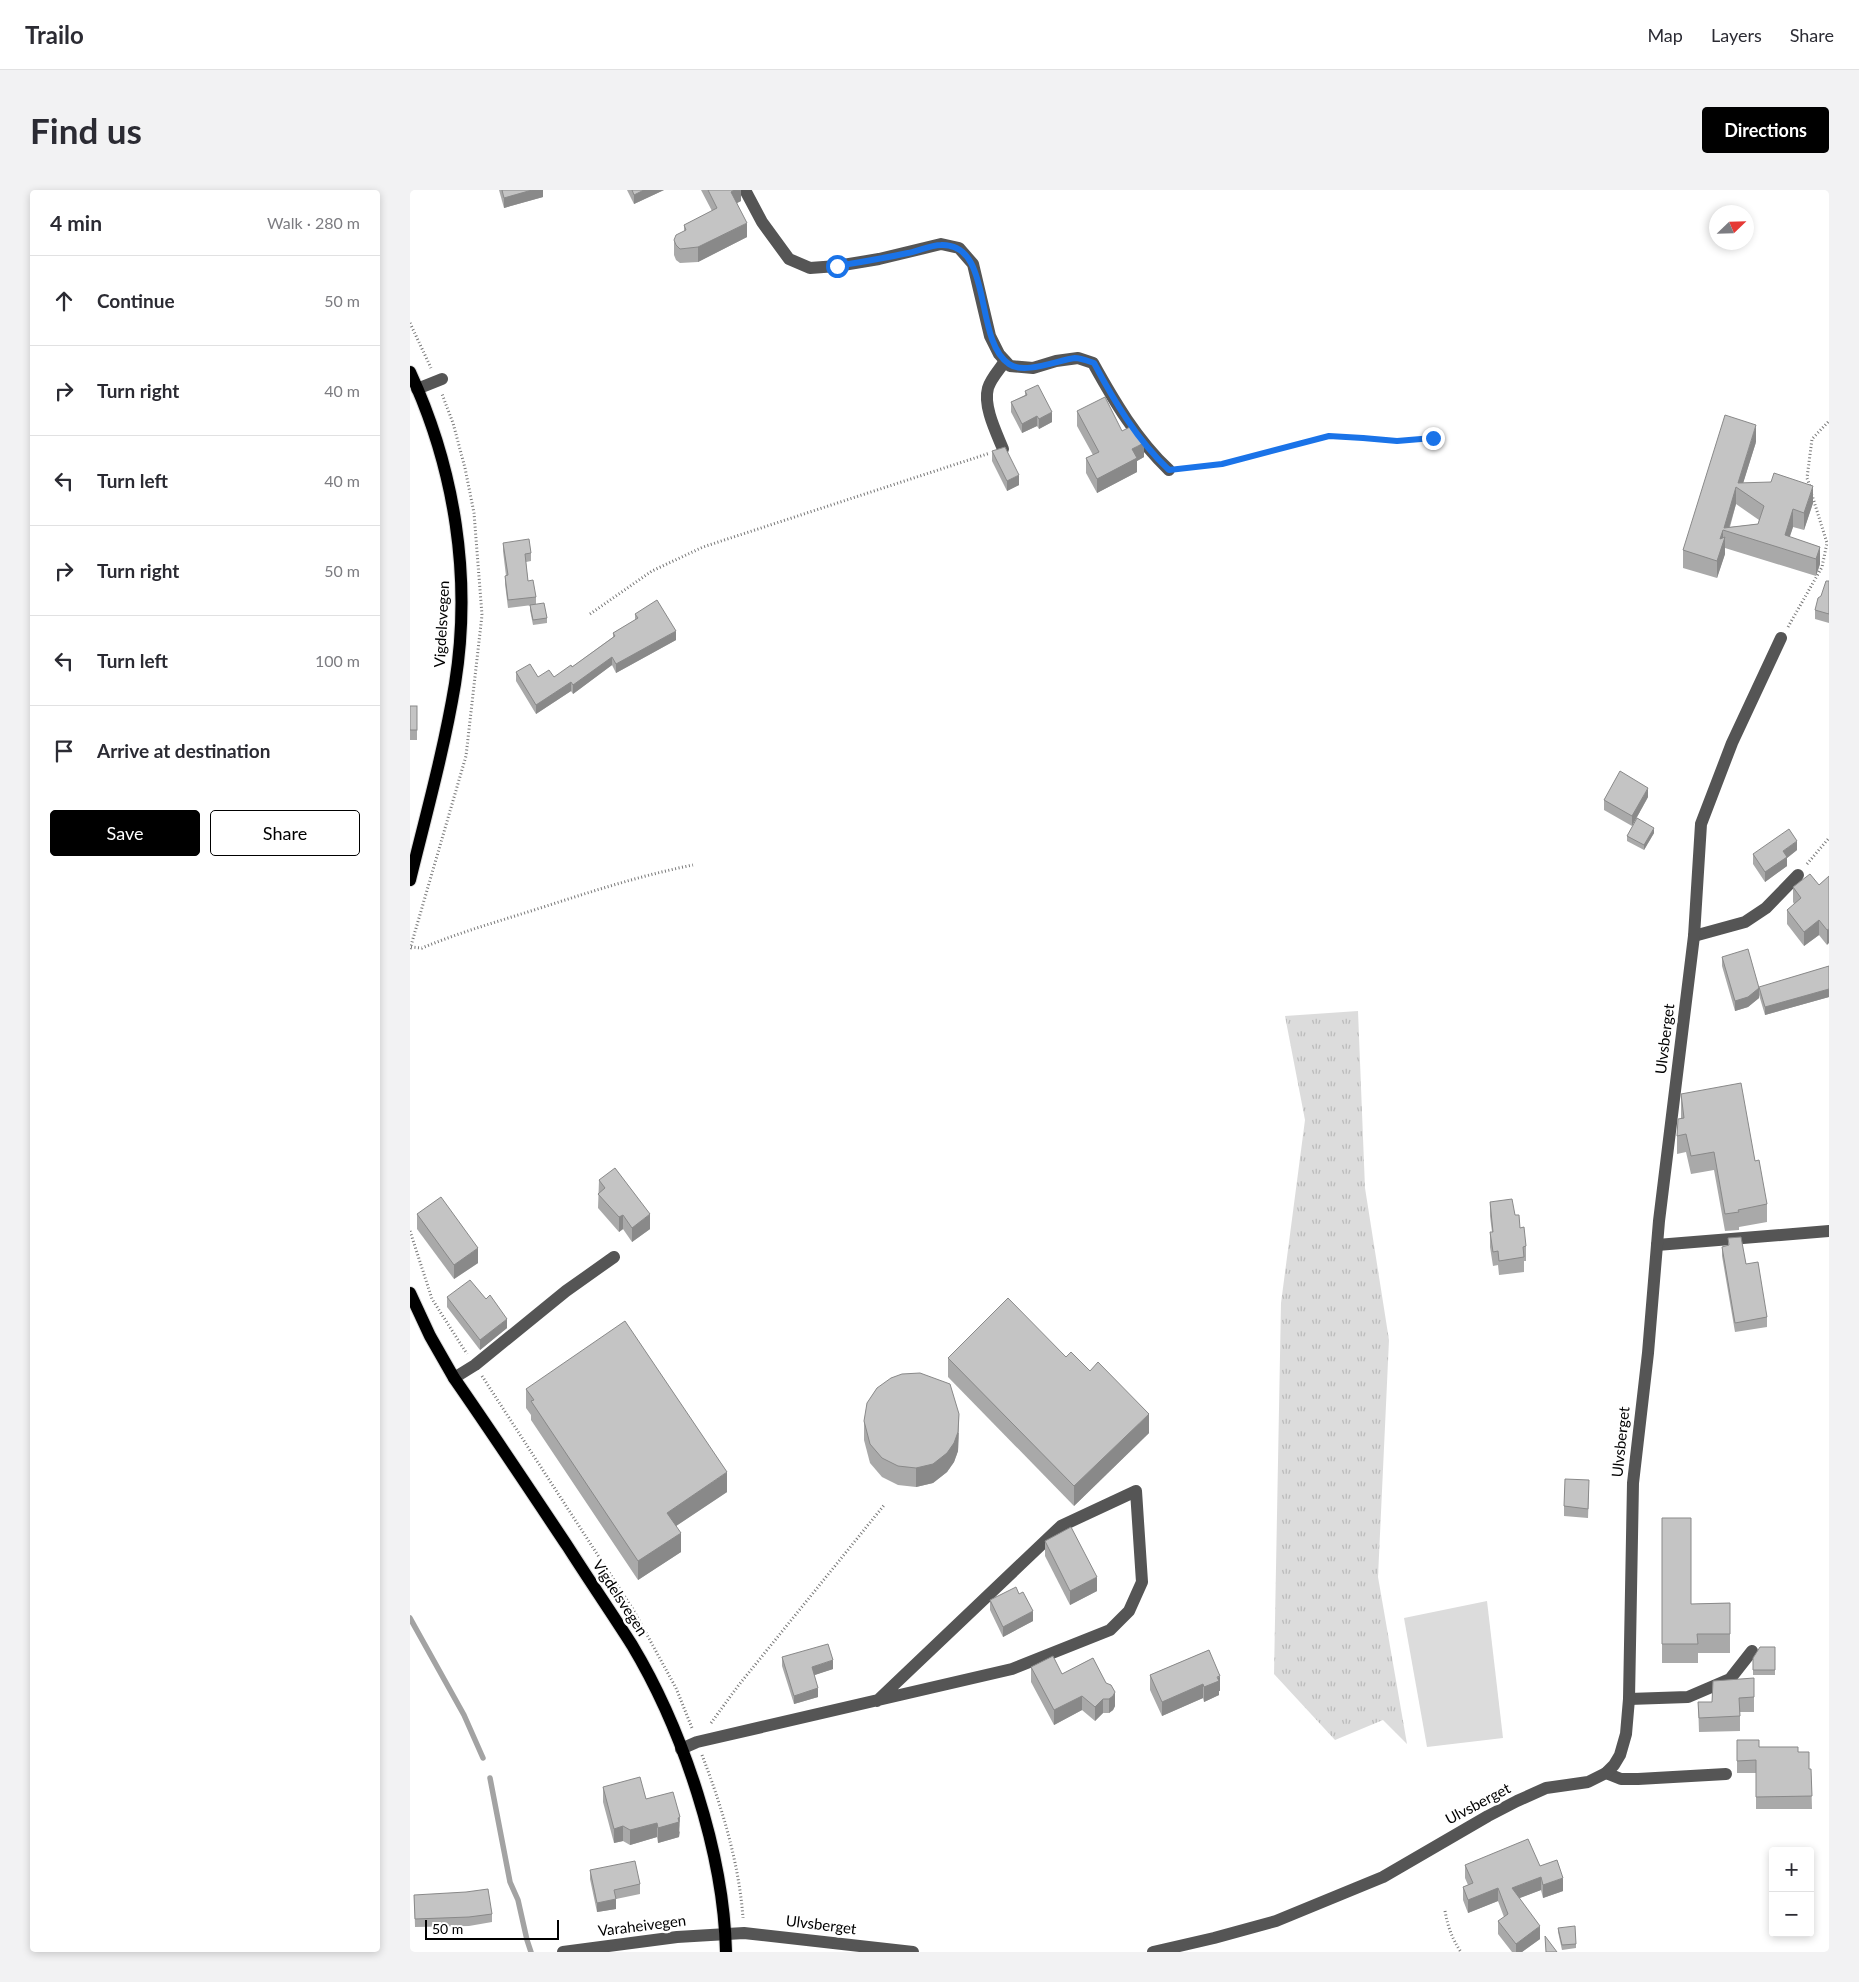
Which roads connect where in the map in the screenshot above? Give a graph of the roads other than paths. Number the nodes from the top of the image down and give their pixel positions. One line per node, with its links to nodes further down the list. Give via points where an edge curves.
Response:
1 (745, 190): 2 (street, via 762,222 790,259 810,268 879,259 941,244 959,248 973,264 990,336)
2 (1005, 361): 6 (street, via 991,381 987,397); 7 (street, via 1010,366 1033,368 1078,358 1094,363 1128,419)
3 (410, 372): 5 (main road, Vigdelsvegen)
4 (442, 379): 5 (street)
5 (417, 389): 10 (main road, Vigdelsvegen, via 441,454 452,501 461,557 461,612 455,682 442,752)
6 (1003, 449)
7 (1169, 470)
8 (1782, 638): 11 (street, Ulvsberget, via 1732,743 1701,824)
9 (1798, 875): 11 (street, via 1766,908 1745,922)
10 (410, 880)
11 (1694, 936): 13 (street, Ulvsberget)
12 (1829, 1231): 13 (street)
13 (1657, 1245): 18 (street, Ulvsberget, via 1633,1483)
14 (614, 1257): 16 (street)
15 (410, 1293): 16 (main road, Vigdelsvegen)
16 (454, 1378): 20 (main road, Vigdelsvegen, via 632,1646)
17 (1752, 1651): 18 (street, via 1730,1679 1688,1697)
18 (1629, 1699): 21 (street, Ulvsberget, via 1626,1734 1620,1755)
19 (877, 1701): 19 (street, via 1061,1526 1136,1491 1142,1582 1129,1611 1110,1630 1012,1669); 20 (street)
20 (681, 1748): 23 (main road, Vigdelsvegen, via 710,1838)
21 (1606, 1773): 22 (street, via 1621,1779); 27 (street, Ulvsberget, via 1588,1782 1546,1788 1517,1801 1383,1877 1276,1921)
22 (1726, 1774)
23 (726, 1933): 24 (street, Varaheivegen); 25 (main road, Vigdelsvegen); 26 (street, Ulvsberget)
24 (563, 1952)
25 (726, 1952)
26 (913, 1952)
27 (1152, 1952)

